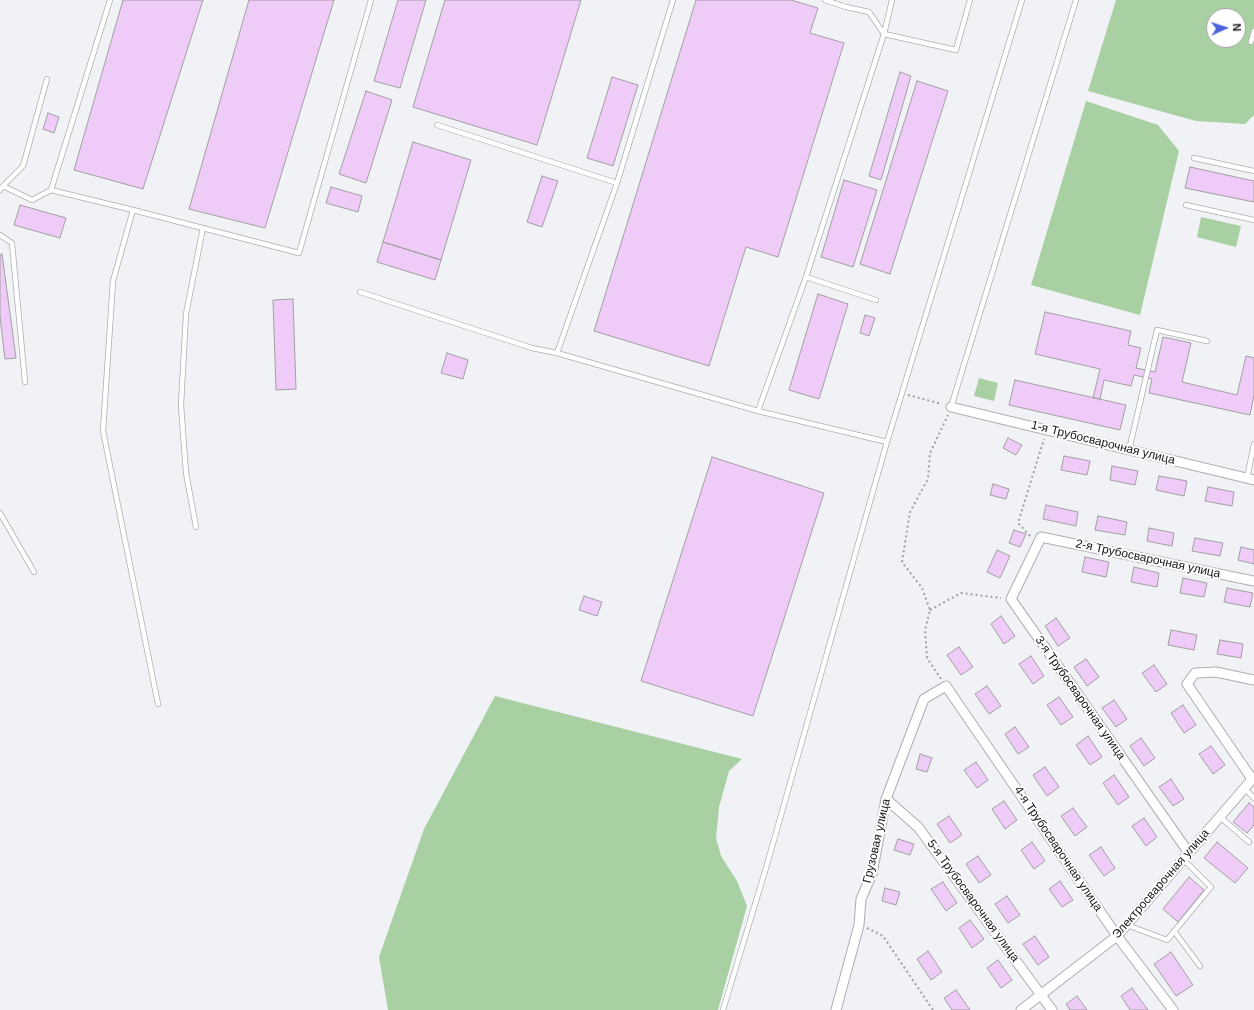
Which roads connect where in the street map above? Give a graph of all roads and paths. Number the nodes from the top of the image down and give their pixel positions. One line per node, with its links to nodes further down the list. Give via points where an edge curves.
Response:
1 (110, 0): 19 (lane)
2 (371, 0): 23 (lane, via 299,252)
3 (673, 0): 16 (lane)
4 (825, 0): 10 (lane, via 869,12)
5 (892, 0): 10 (lane)
6 (970, 0): 10 (lane, via 956,50)
7 (1022, 0): 31 (lane)
8 (1076, 0): 33 (lane)
9 (1254, 31): 11 (lane)
10 (884, 34): 25 (lane)
11 (1250, 42)
12 (47, 79): 17 (lane, via 23,166)
13 (438, 125): 16 (lane)
14 (1194, 158): 15 (lane)
15 (1254, 171)
16 (617, 183): 29 (lane)
17 (3, 186): 18 (lane); 19 (lane, via 32,200)
18 (0, 190)
19 (51, 190): 21 (lane)
20 (1186, 205): 22 (lane)
21 (133, 210): 23 (lane); 49 (lane, via 113,281 103,431)
22 (1254, 220)
23 (203, 228): 41 (lane, via 186,314 181,405 186,473)
24 (0, 235): 30 (lane, via 12,243)
25 (806, 277): 27 (lane); 34 (lane)
26 (360, 292): 29 (lane, via 532,348)
27 (876, 300)
28 (1207, 341): 38 (lane, via 1157,330)
29 (557, 353): 34 (lane)
30 (25, 382)
31 (902, 393): 32 (path); 36 (lane)
32 (937, 403)
33 (951, 407): 35 (street, 1-я Трубосварочная улица); 46 (path, via 930,453 928,479 910,512 902,562 922,588)
34 (758, 411): 36 (lane)
35 (1047, 430): 38 (street, 1-я Трубосварочная улица); 42 (path, via 1018,523)
36 (887, 442): 63 (lane)
37 (1254, 444): 39 (lane)
38 (1129, 450): 39 (street, 1-я Трубосварочная улица)
39 (1250, 479)
40 (0, 513): 43 (lane)
41 (196, 527)
42 (1040, 540): 44 (street, 2-я Трубосварочная улица); 45 (street)
43 (34, 572)
44 (1254, 581)
45 (1010, 600): 46 (path, via 961,593); 56 (street, 3-я Трубосварочная улица)
46 (930, 610): 48 (path, via 925,630 927,658)
47 (1254, 680): 50 (street, via 1216,672 1195,673 1187,684)
48 (946, 686): 53 (street, Грузовая улица, via 924,699); 60 (street, 4-я Трубосварочная улица)
49 (158, 704)
50 (1253, 778): 51 (street, Электросварочная улица)
51 (1244, 788): 52 (lane); 54 (street, Электросварочная улица)
52 (1254, 798)
53 (886, 799): 57 (street, Грузовая улица, via 872,874 861,899); 62 (street, 5-я Трубосварочная улица, via 918,827)
54 (1220, 817): 55 (lane); 56 (street, Электросварочная улица)
55 (1249, 842)
56 (1186, 856): 58 (street, Электросварочная улица); 59 (lane, via 1212,887)
57 (859, 925): 64 (street, Грузовая улица); 65 (path, via 883,936)
58 (1127, 925): 59 (lane, via 1167,940); 60 (street, Электросварочная улица)
59 (1174, 931): 61 (lane)
60 (1117, 936): 62 (street, Электросварочная улица); 68 (street, 4-я Трубосварочная улица)
61 (1200, 966)
62 (1041, 994): 66 (street, Электросварочная улица); 67 (street, 5-я Трубосварочная улица)
63 (723, 1010)
64 (836, 1010)
65 (933, 1010)
66 (1021, 1010)
67 (1052, 1010)
68 (1173, 1010)

